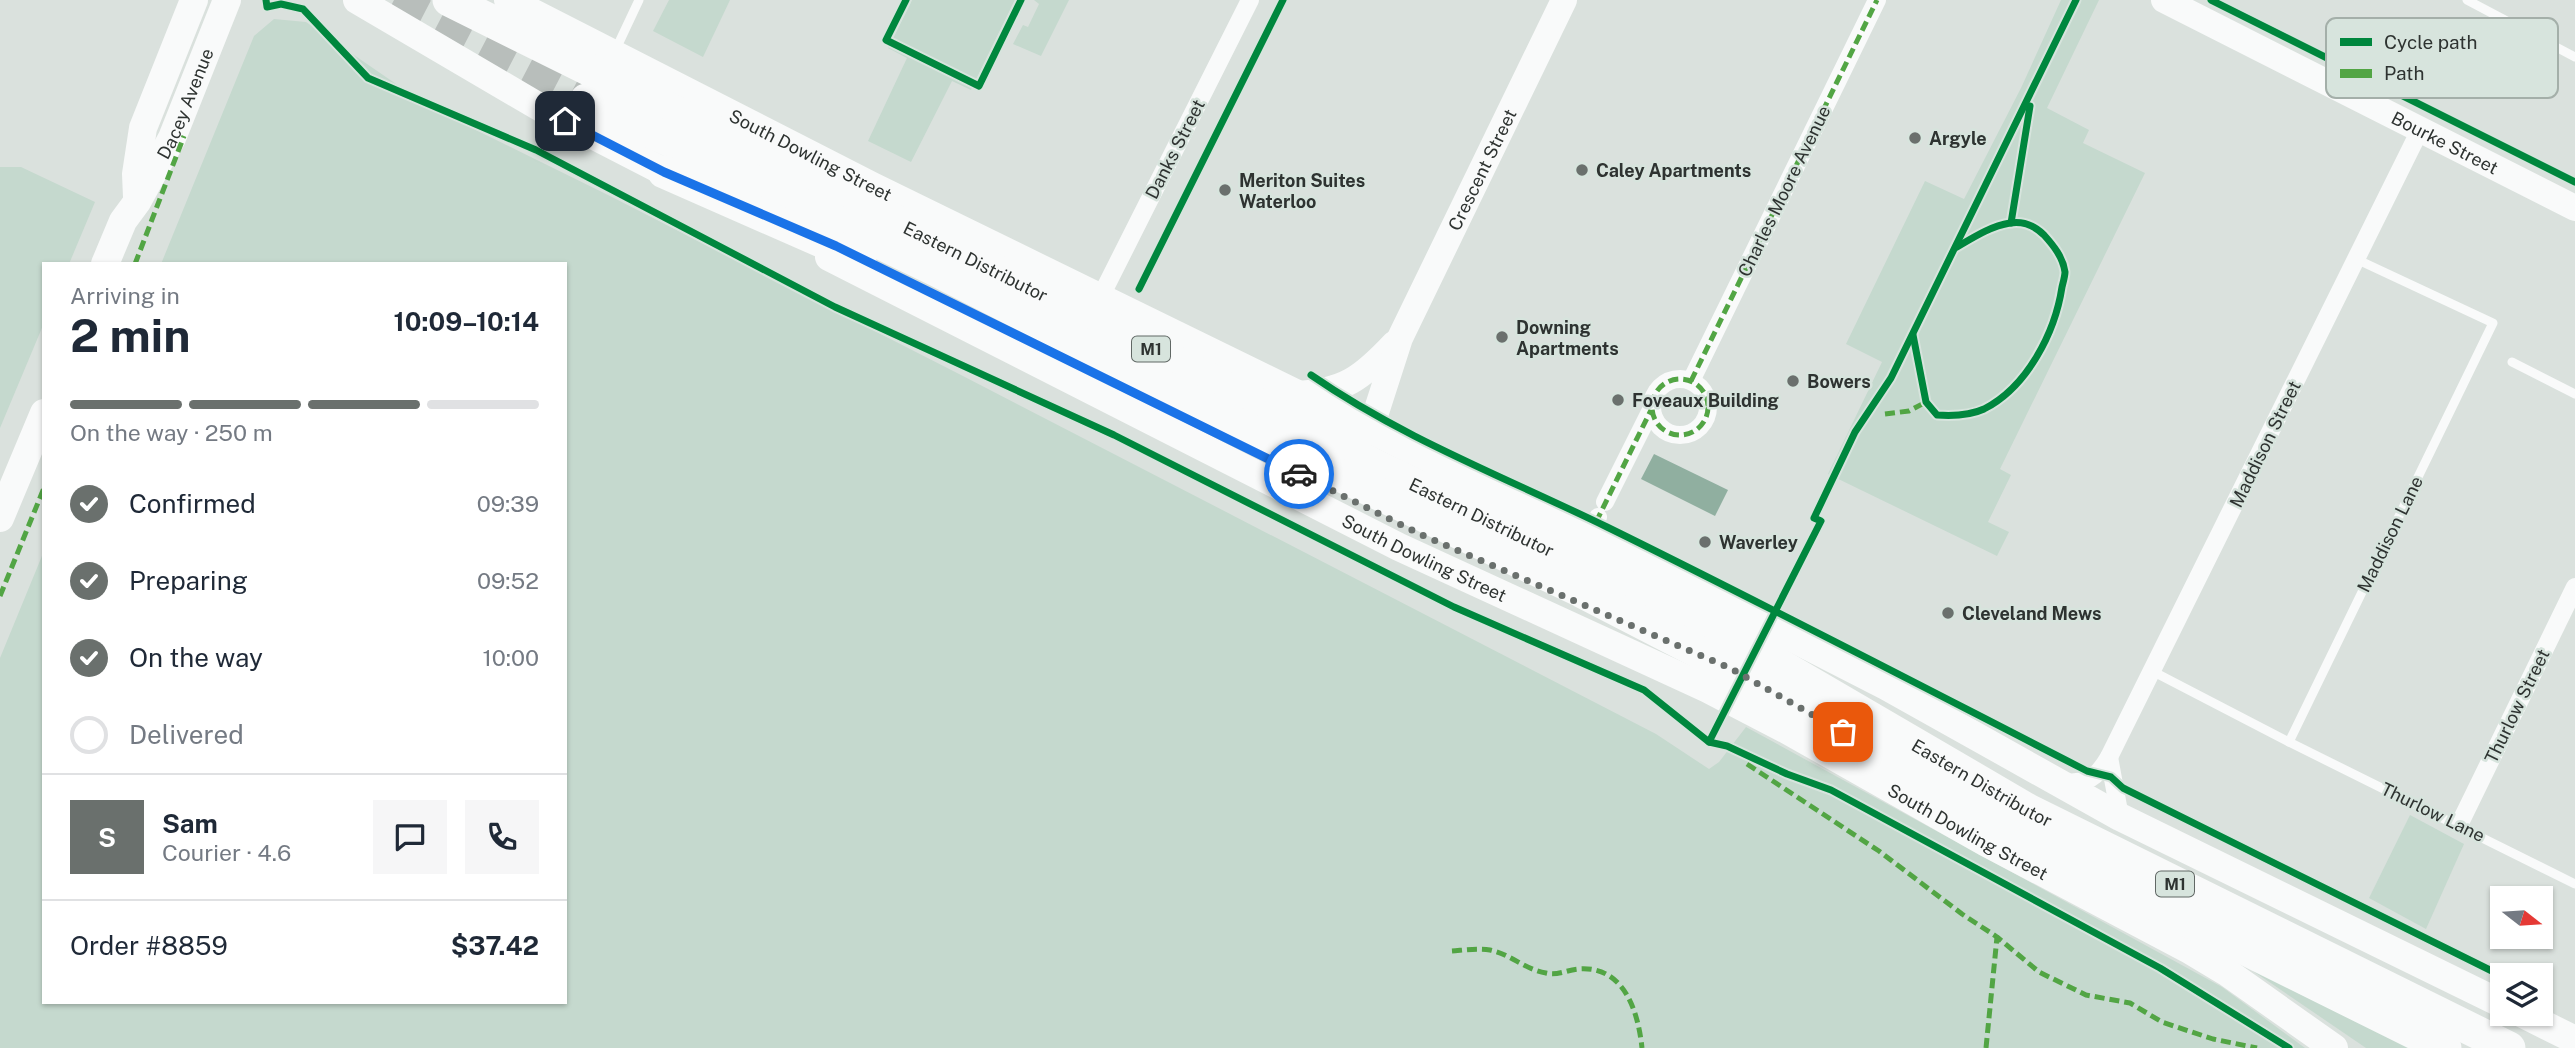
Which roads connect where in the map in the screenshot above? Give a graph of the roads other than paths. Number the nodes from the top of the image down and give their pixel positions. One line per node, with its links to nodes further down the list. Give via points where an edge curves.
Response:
1 (172, 0): 19 (main road)
2 (194, 0): 19 (main road, Dacey Avenue)
3 (227, 0): 15 (main road, Dacey Avenue)
4 (246, 0): 15 (main road)
5 (357, 0): 24 (main road, South Dowling Street, via 548,112)
6 (449, 0): 54 (highway, Eastern Distributor / M1, via 1113,329 1370,463 1735,639 2028,810)
7 (508, 0): 17 (main road, South Dowling Street)
8 (639, 0): 17 (lane)
9 (1250, 0): 29 (street, Danks Street)
10 (1564, 0): 30 (main road, Crescent Street)
11 (1877, 0): 32 (street, Charles Moore Avenue)
12 (2164, 0): 20 (main road, Bourke Street)
13 (2467, 0): 14 (lane)
14 (2501, 18)
15 (214, 31): 25 (main road, Dacey Avenue, via 172,138)
16 (2558, 48): 18 (lane)
17 (614, 52): 29 (main road, South Dowling Street)
18 (2575, 57)
19 (170, 58): 25 (main road, Dacey Avenue, via 143,128)
20 (2326, 82)
21 (2357, 98): 23 (main road, Bourke Street)
22 (586, 100): 41 (highway, Eastern Distributor / M1)
23 (2420, 130): 26 (main road, Bourke Street); 27 (street, Maddison Street)
24 (664, 172): 41 (highway, via 836,246 1422,535); 52 (main road, South Dowling Street, via 1399,547 1787,730 2188,949)
25 (137, 202): 28 (main road, Dacey Avenue, via 123,220)
26 (2575, 208)
27 (2356, 259): 42 (street, Maddison Street); 43 (lane, Maddison Lane, via 2493,323)
28 (106, 262)
29 (1100, 298): 33 (main road, South Dowling Street)
30 (1400, 338): 33 (main road, Crescent Street, via 1353,382 1333,390); 37 (main road, Crescent Street)
31 (2512, 362): 34 (lane)
32 (1691, 381): 35 (street, via 1663,384); 35 (street, via 1704,393 1708,410 1694,432 1668,433)
33 (1296, 394): 37 (main road, South Dowling Street)
34 (2575, 394)
35 (1651, 410): 38 (street)
36 (42, 417): 39 (main road)
37 (1370, 431): 45 (main road, South Dowling Street, via 1705,593)
38 (1600, 514)
39 (0, 518)
40 (2575, 587): 47 (street, Thurlow Street)
41 (1730, 668): 53 (highway, Eastern Distributor / M1, via 2024,836)
42 (2152, 671): 43 (lane); 44 (street, Maddison Street)
43 (2290, 742): 47 (lane, Thurlow Lane)
44 (2109, 757): 45 (street, Maddison Street, via 2099,774 2082,783); 46 (street)
45 (2060, 783): 46 (main road, South Dowling Street)
46 (2120, 817): 49 (main road, South Dowling Street)
47 (2459, 825): 48 (lane, Thurlow Lane)
48 (2575, 884)
49 (2490, 998)
50 (2546, 1026): 51 (main road)
51 (2575, 1041)
52 (2334, 1048)
53 (2445, 1048)
54 (2509, 1048)

